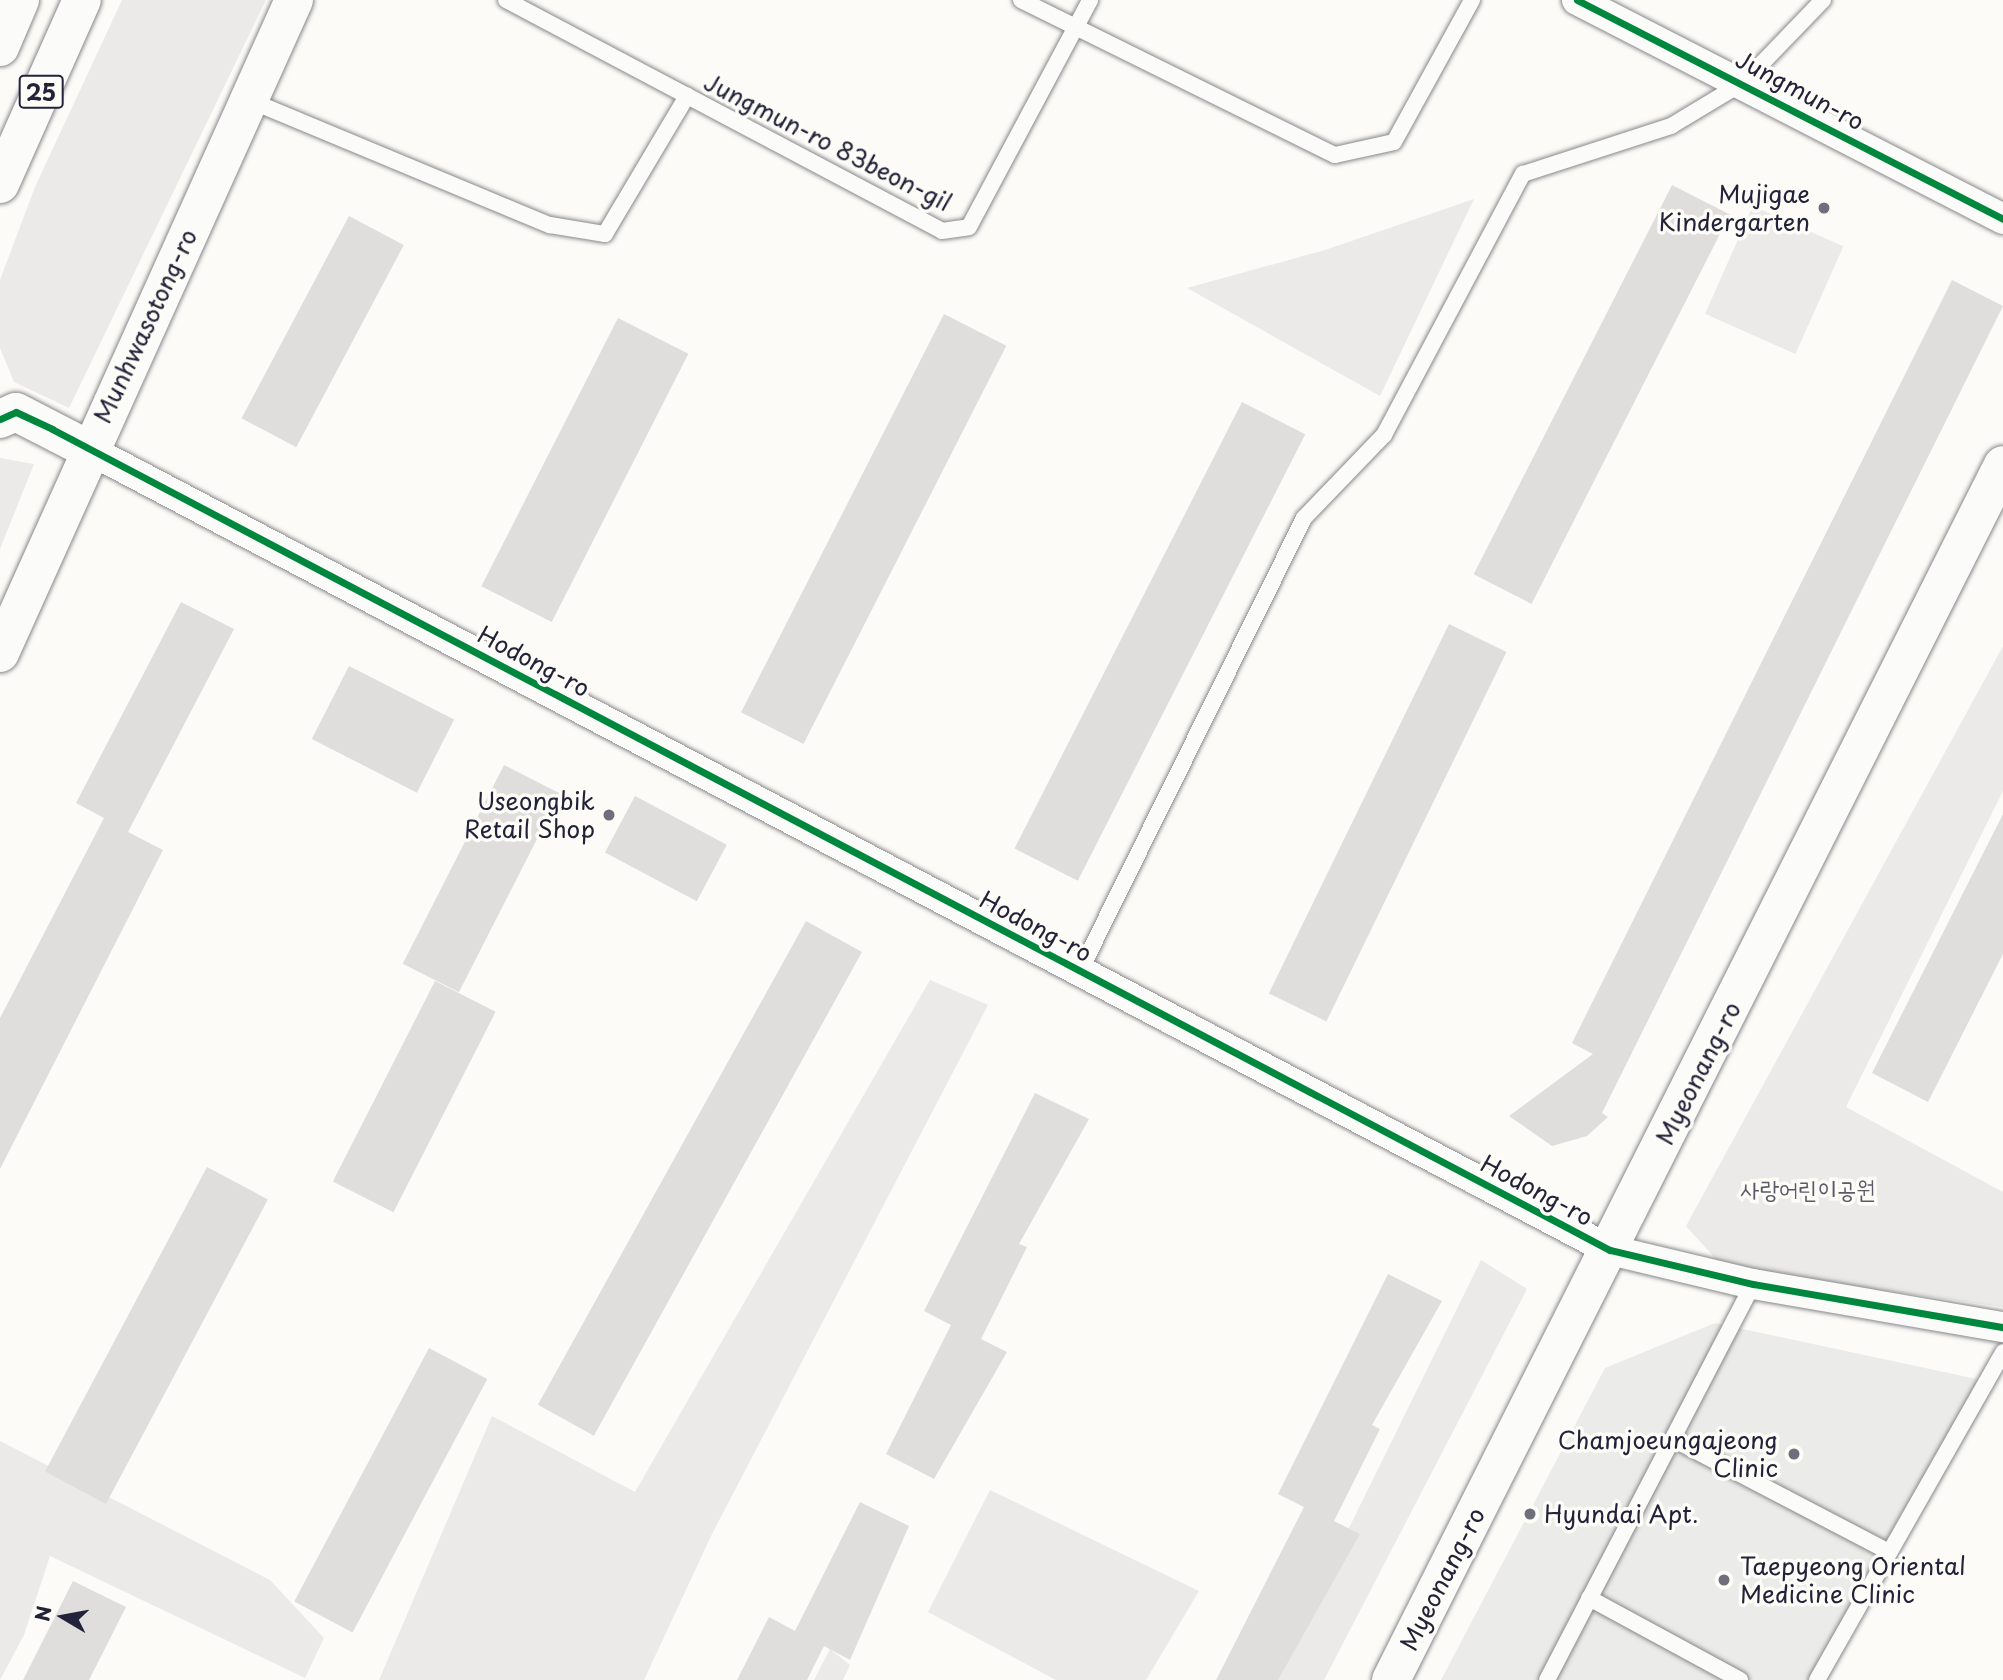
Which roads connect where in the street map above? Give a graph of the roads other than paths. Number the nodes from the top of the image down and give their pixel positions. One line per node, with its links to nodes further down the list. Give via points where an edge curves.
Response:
1 (20, 0): 11 (main road, 25)
2 (82, 0): 15 (main road, 25)
3 (293, 0): 14 (main road, Munhwasotong-ro)
4 (506, 0): 13 (lane, Jungmun-ro 83beon-gil)
5 (1021, 0): 10 (lane)
6 (1090, 0): 10 (lane, Jungmun-ro 83beon-gil)
7 (1472, 0): 10 (lane, via 1394,142 1335,155)
8 (1577, 0): 12 (street, Jungmun-ro)
9 (1823, 0): 12 (lane)
10 (1076, 29): 13 (lane, Jungmun-ro 83beon-gil, via 969,227 942,231)
11 (0, 47)
12 (1744, 82): 16 (street, Jungmun-ro); 21 (lane, via 1671,126 1523,174 1384,435 1304,518)
13 (687, 96): 14 (lane, via 604,234 550,225)
14 (249, 100): 18 (main road, Munhwasotong-ro)
15 (0, 184)
16 (2003, 219)
17 (0, 419): 18 (main road, via 16,412)
18 (88, 449): 20 (main road, Munhwasotong-ro); 21 (street, Hodong-ro)
19 (2003, 465): 22 (main road, Myeonang-ro)
20 (0, 653)
21 (1080, 971): 22 (street, Hodong-ro)
22 (1610, 1250): 23 (street, Hodong-ro); 29 (main road, Myeonang-ro)
23 (1753, 1284): 24 (street, Hodong-ro); 26 (lane)
24 (2003, 1328)
25 (2003, 1352): 27 (lane)
26 (1673, 1439): 27 (lane); 28 (lane)
27 (1889, 1552): 32 (lane)
28 (1589, 1598): 30 (lane); 31 (lane)
29 (1391, 1680)
30 (1546, 1680)
31 (1740, 1680)
32 (1817, 1680)

